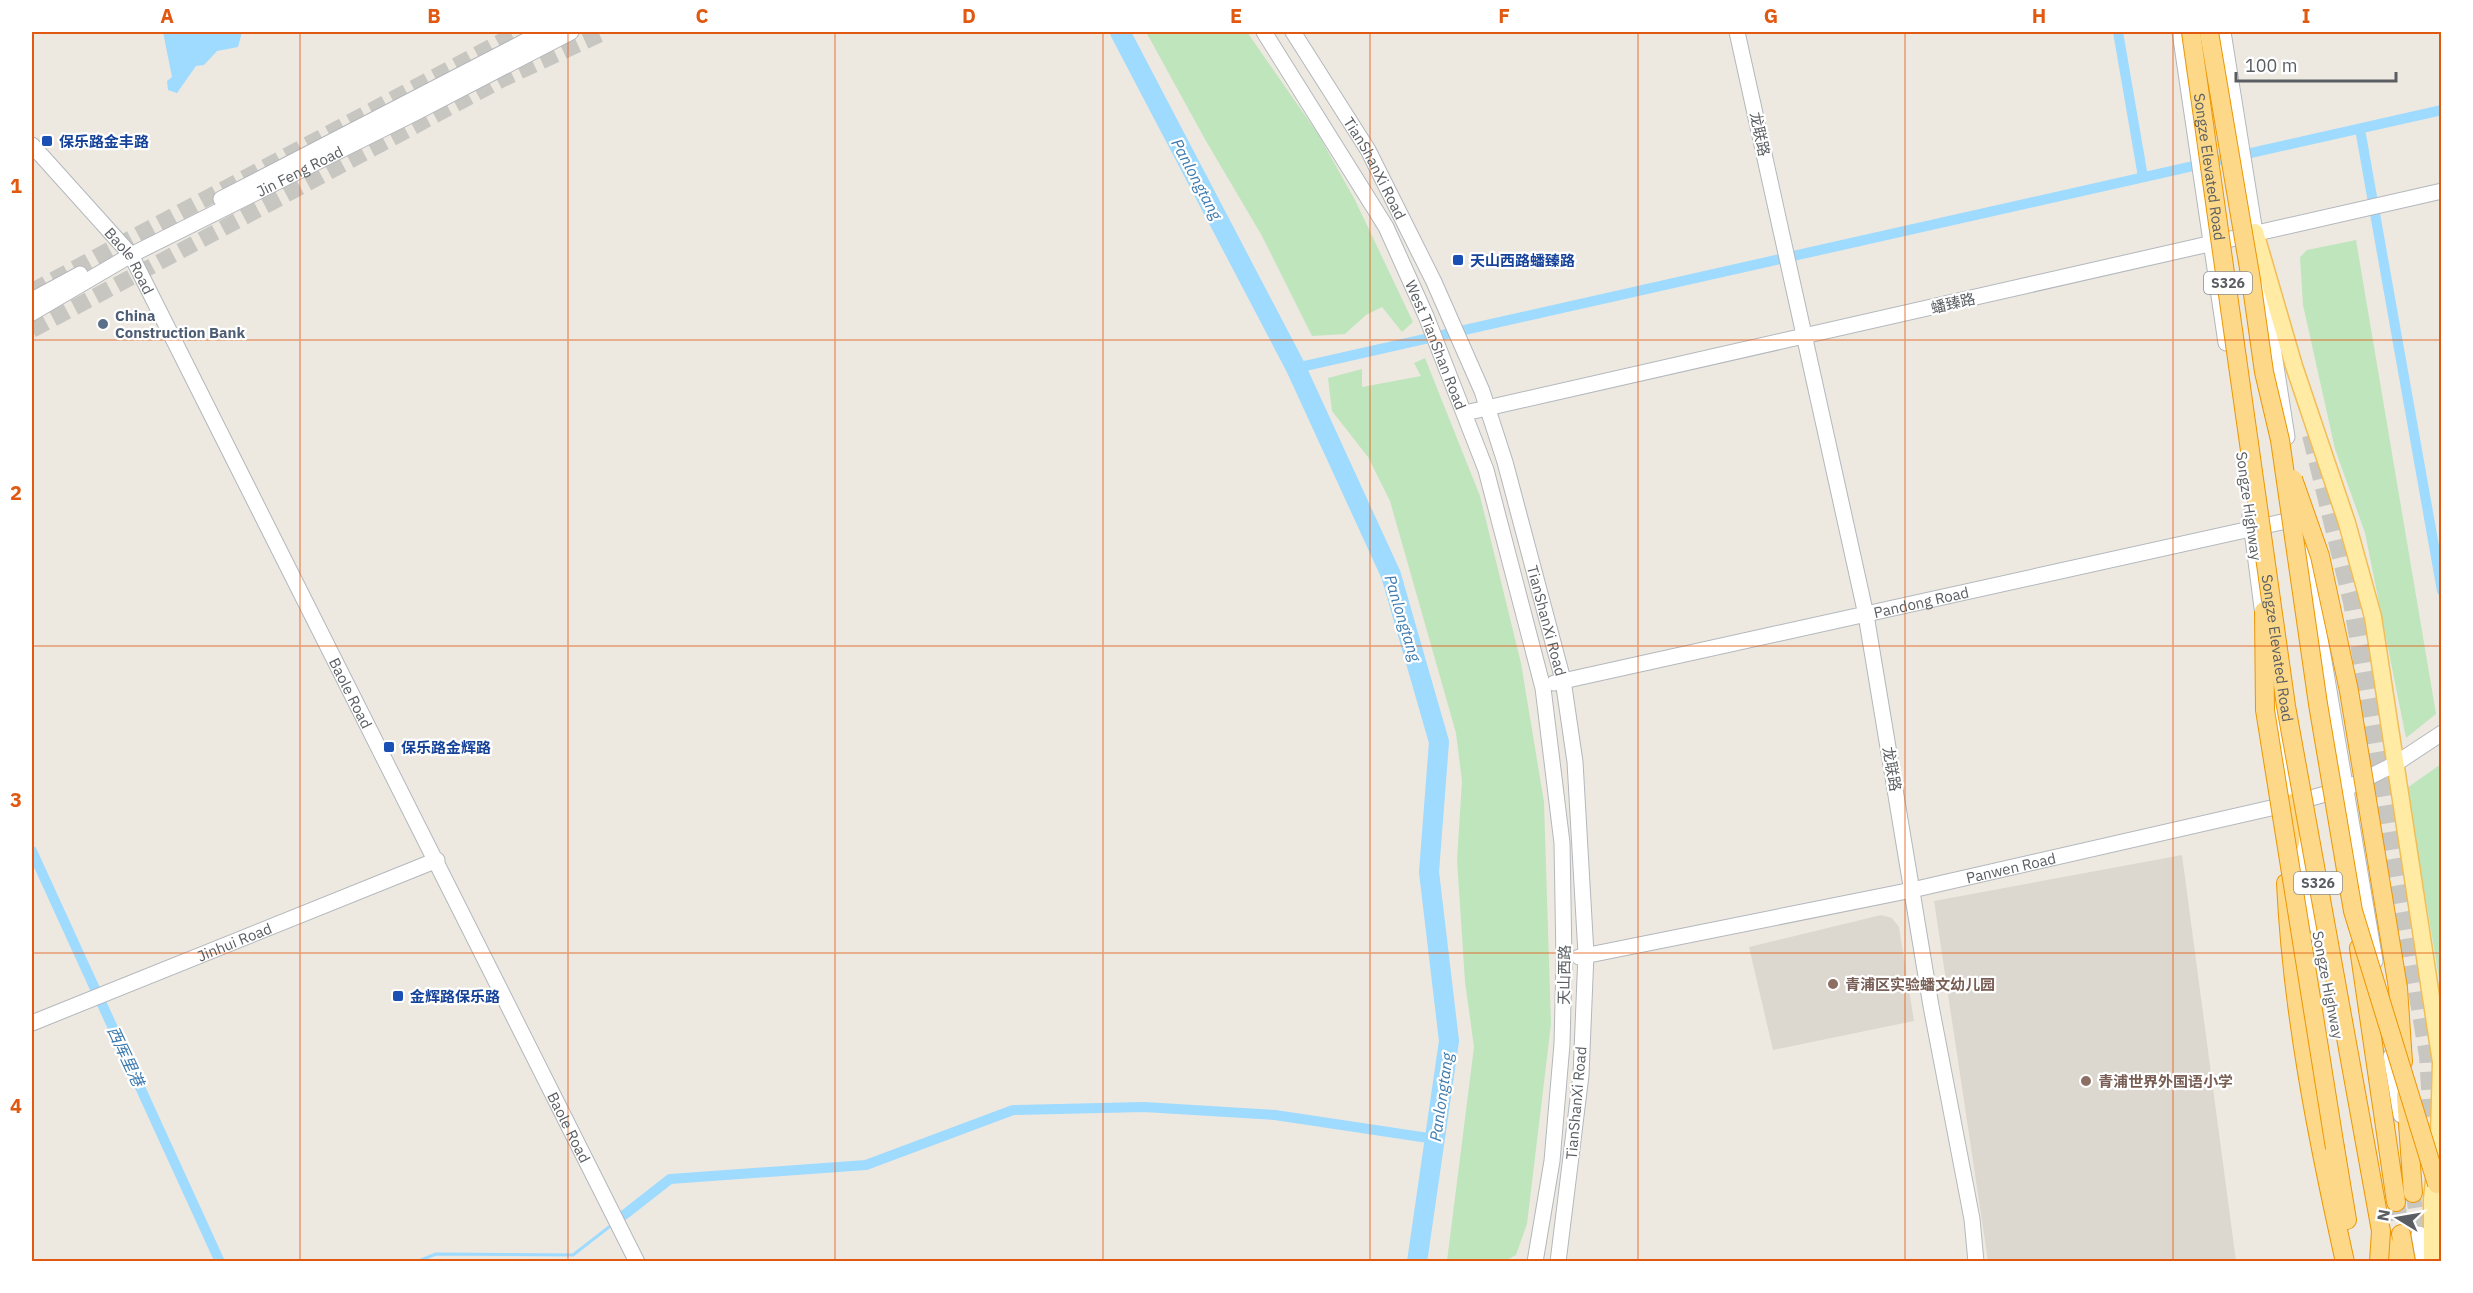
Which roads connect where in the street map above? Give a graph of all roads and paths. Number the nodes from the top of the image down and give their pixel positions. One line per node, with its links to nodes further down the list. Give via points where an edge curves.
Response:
1 (543, 32): 14 (main road)
2 (570, 32): 14 (main road, Jin Feng Road, via 416,113)
3 (1264, 32): 19 (main road, West TianShan Road, via 1386,227)
4 (1293, 32): 18 (main road, TianShanXi Road, via 1368,150 1446,310)
5 (1737, 32): 17 (main road, 龙联路)
6 (2180, 32): 13 (main road, Songze Highway)
7 (2191, 32): 22 (highway, Songze Elevated Road / S326, bridge)
8 (2209, 32): 20 (highway, Songze Elevated Road / S326, bridge, via 2264,372)
9 (2223, 32): 12 (main road)
10 (32, 145): 14 (main road, Baole Road)
11 (2442, 191): 12 (main road, 蟠臻路)
12 (2255, 232): 13 (main road, 蟠臻路); 21 (main road); 27 (main road, via 2373,616)
13 (2212, 242): 17 (main road, 蟠臻路); 22 (main road, Songze Highway)
14 (128, 253): 15 (main road, Jin Feng Road); 16 (main road, Jin Feng Road); 30 (main road, Baole Road)
15 (32, 300)
16 (32, 313)
17 (1804, 337): 18 (main road, 蟠臻路); 23 (main road, 龙联路)
18 (1488, 408): 19 (main road, 蟠臻路); 24 (main road, TianShanXi Road)
19 (1465, 413): 25 (main road, West TianShan Road, via 1486,470)
20 (2280, 440): 32 (highway, Songze Elevated Road / S326, bridge, via 2318,704); 38 (highway, bridge, via 2320,556 2349,691 2398,988)
21 (2300, 518): 22 (main road, Pandong Road); 28 (main road)
22 (2257, 532): 23 (main road, Pandong Road); 29 (main road, Songze Highway, via 2275,707); 40 (highway, Songze Elevated Road / S326, bridge); 47 (highway, bridge, via 2265,710)
23 (1866, 615): 24 (main road, Pandong Road); 31 (main road, 龙联路)
24 (1563, 680): 25 (main road, Pandong Road); 33 (main road, TianShanXi Road, via 1575,762)
25 (1543, 688): 34 (main road, 天山西路, via 1562,843)
26 (2442, 733): 27 (main road, Panwen Road)
27 (2395, 764): 28 (main road, Panwen Road); 35 (main road)
28 (2347, 788): 29 (main road, Panwen Road); 38 (main road)
29 (2293, 803): 31 (main road, Panwen Road); 46 (highway, via 2286,882 2289,951 2320,1149); 48 (main road, Songze Highway)
30 (437, 860): 36 (main road, Jinhui Road); 42 (main road, Baole Road)
31 (1912, 890): 33 (main road, Panwen Road); 45 (main road, 龙联路, via 1972,1219)
32 (2354, 911): 37 (highway, bridge); 39 (highway, Songze Elevated Road / S326, bridge)
33 (1586, 954): 34 (main road, Panwen Road); 44 (main road, TianShanXi Road, via 1581,1076)
34 (1564, 962): 43 (main road, 天山西路, via 1552,1161)
35 (2438, 1018): 52 (main road, via 2441,1062)
36 (32, 1023)
37 (2437, 1184)
38 (2413, 1192)
39 (2396, 1202)
40 (2381, 1231): 48 (highway, bridge); 49 (highway, Songze Elevated Road)
41 (2410, 1234): 50 (highway); 51 (main road)
42 (637, 1262)
43 (1535, 1262)
44 (1558, 1262)
45 (1976, 1262)
46 (2345, 1262)
47 (2354, 1262)
48 (2380, 1262)
49 (2390, 1262)
50 (2406, 1262)
51 (2424, 1262)
52 (2432, 1262)

